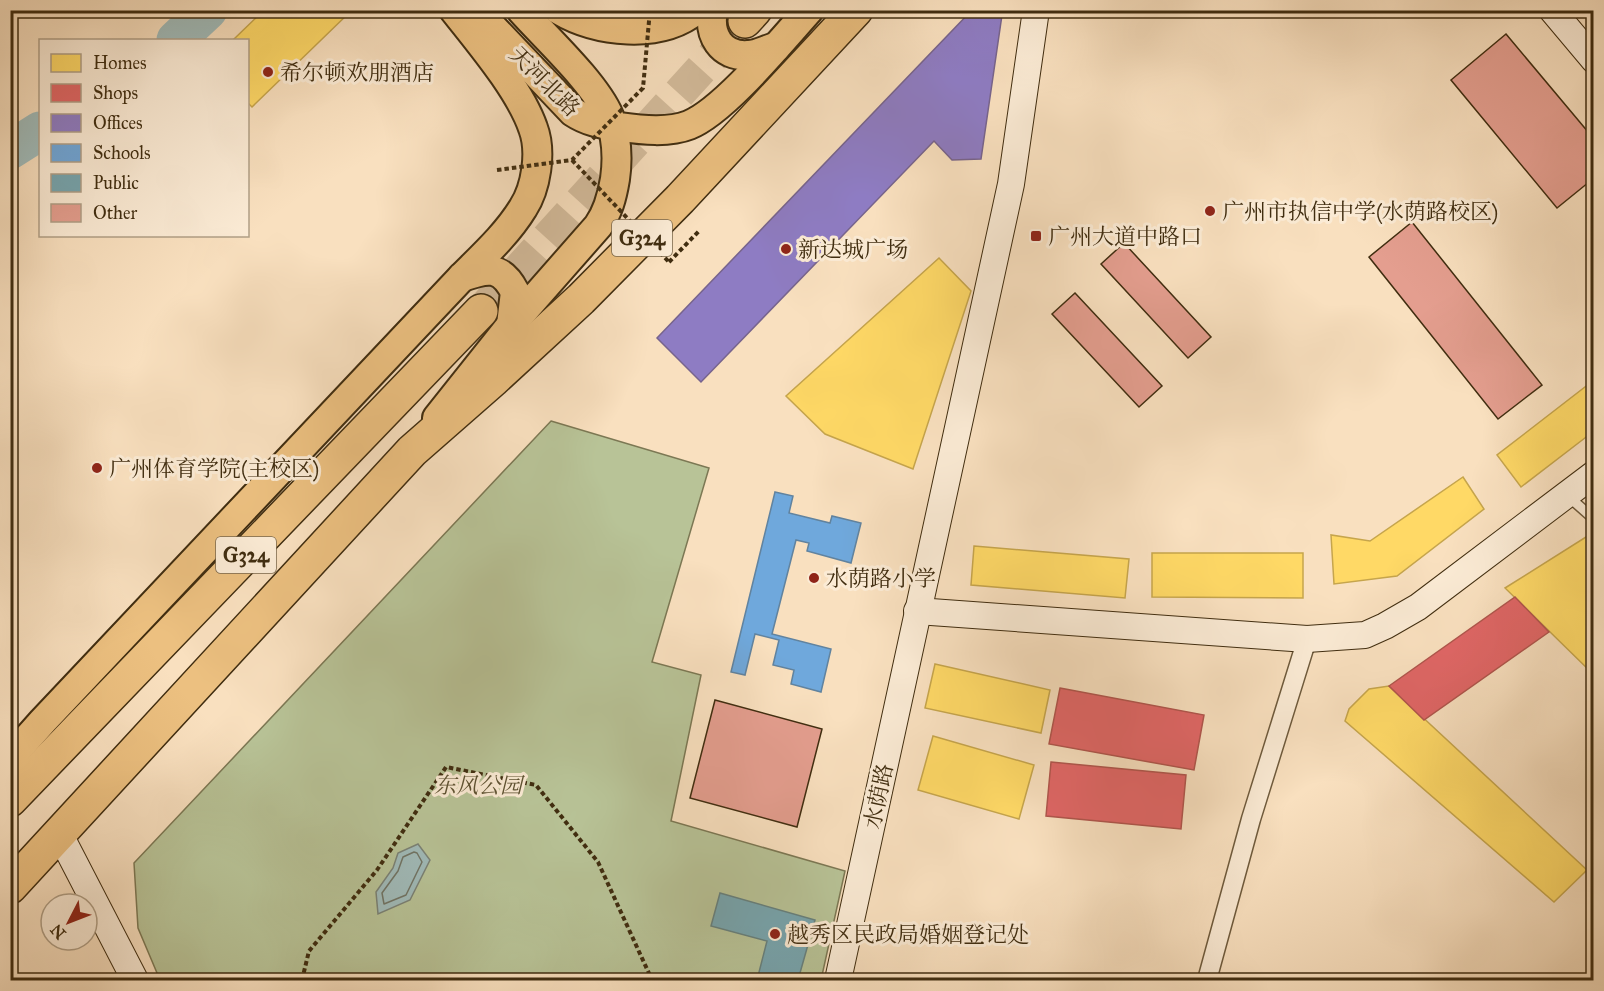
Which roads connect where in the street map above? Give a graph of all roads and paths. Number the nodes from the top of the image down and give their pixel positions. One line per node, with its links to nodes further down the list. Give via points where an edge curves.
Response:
1 (454, 10): 18 (main road, via 522,102 534,130 536,152 535,179 523,209)
2 (476, 10): 14 (main road, 天河北路, via 573,112)
3 (521, 10): 14 (main road, 天河北路, via 581,76)
4 (559, 10): 6 (main road, via 586,24 632,30 671,23)
5 (650, 10): 15 (path, bridge, via 643,88)
6 (696, 10)
7 (712, 10): 12 (main road, via 711,27 715,40 724,49 749,55)
8 (809, 10): 12 (main road)
9 (856, 10): 21 (highway, G324, via 582,299)
10 (1036, 10): 25 (street, 水荫路, via 1011,184)
11 (1552, 10): 13 (street)
12 (776, 47): 14 (main road, via 713,110 689,125 654,129)
13 (1593, 60)
14 (603, 121): 20 (main road, via 618,154 606,214)
15 (572, 160): 16 (path, bridge); 17 (path, bridge, via 669,262)
16 (497, 171)
17 (700, 230)
18 (462, 277): 20 (main road, via 491,269 501,273 516,292); 27 (main road)
19 (481, 311): 28 (highway, G324)
20 (512, 326): 21 (main road)
21 (412, 451): 29 (highway, G324)
22 (1593, 474): 23 (street)
23 (1567, 495): 24 (lane); 26 (street, via 1418,607 1385,626 1365,635)
24 (1593, 519)
25 (917, 611): 26 (street); 34 (street, 水荫路)
26 (1307, 639): 35 (street, via 1251,819)
27 (10, 758)
28 (10, 800)
29 (59, 833): 30 (highway, G324); 31 (street)
30 (10, 887)
31 (135, 981)
32 (302, 981): 33 (path, via 309,951 377,870 446,767 536,785 598,862)
33 (651, 981)
34 (838, 981)
35 (1207, 981)

